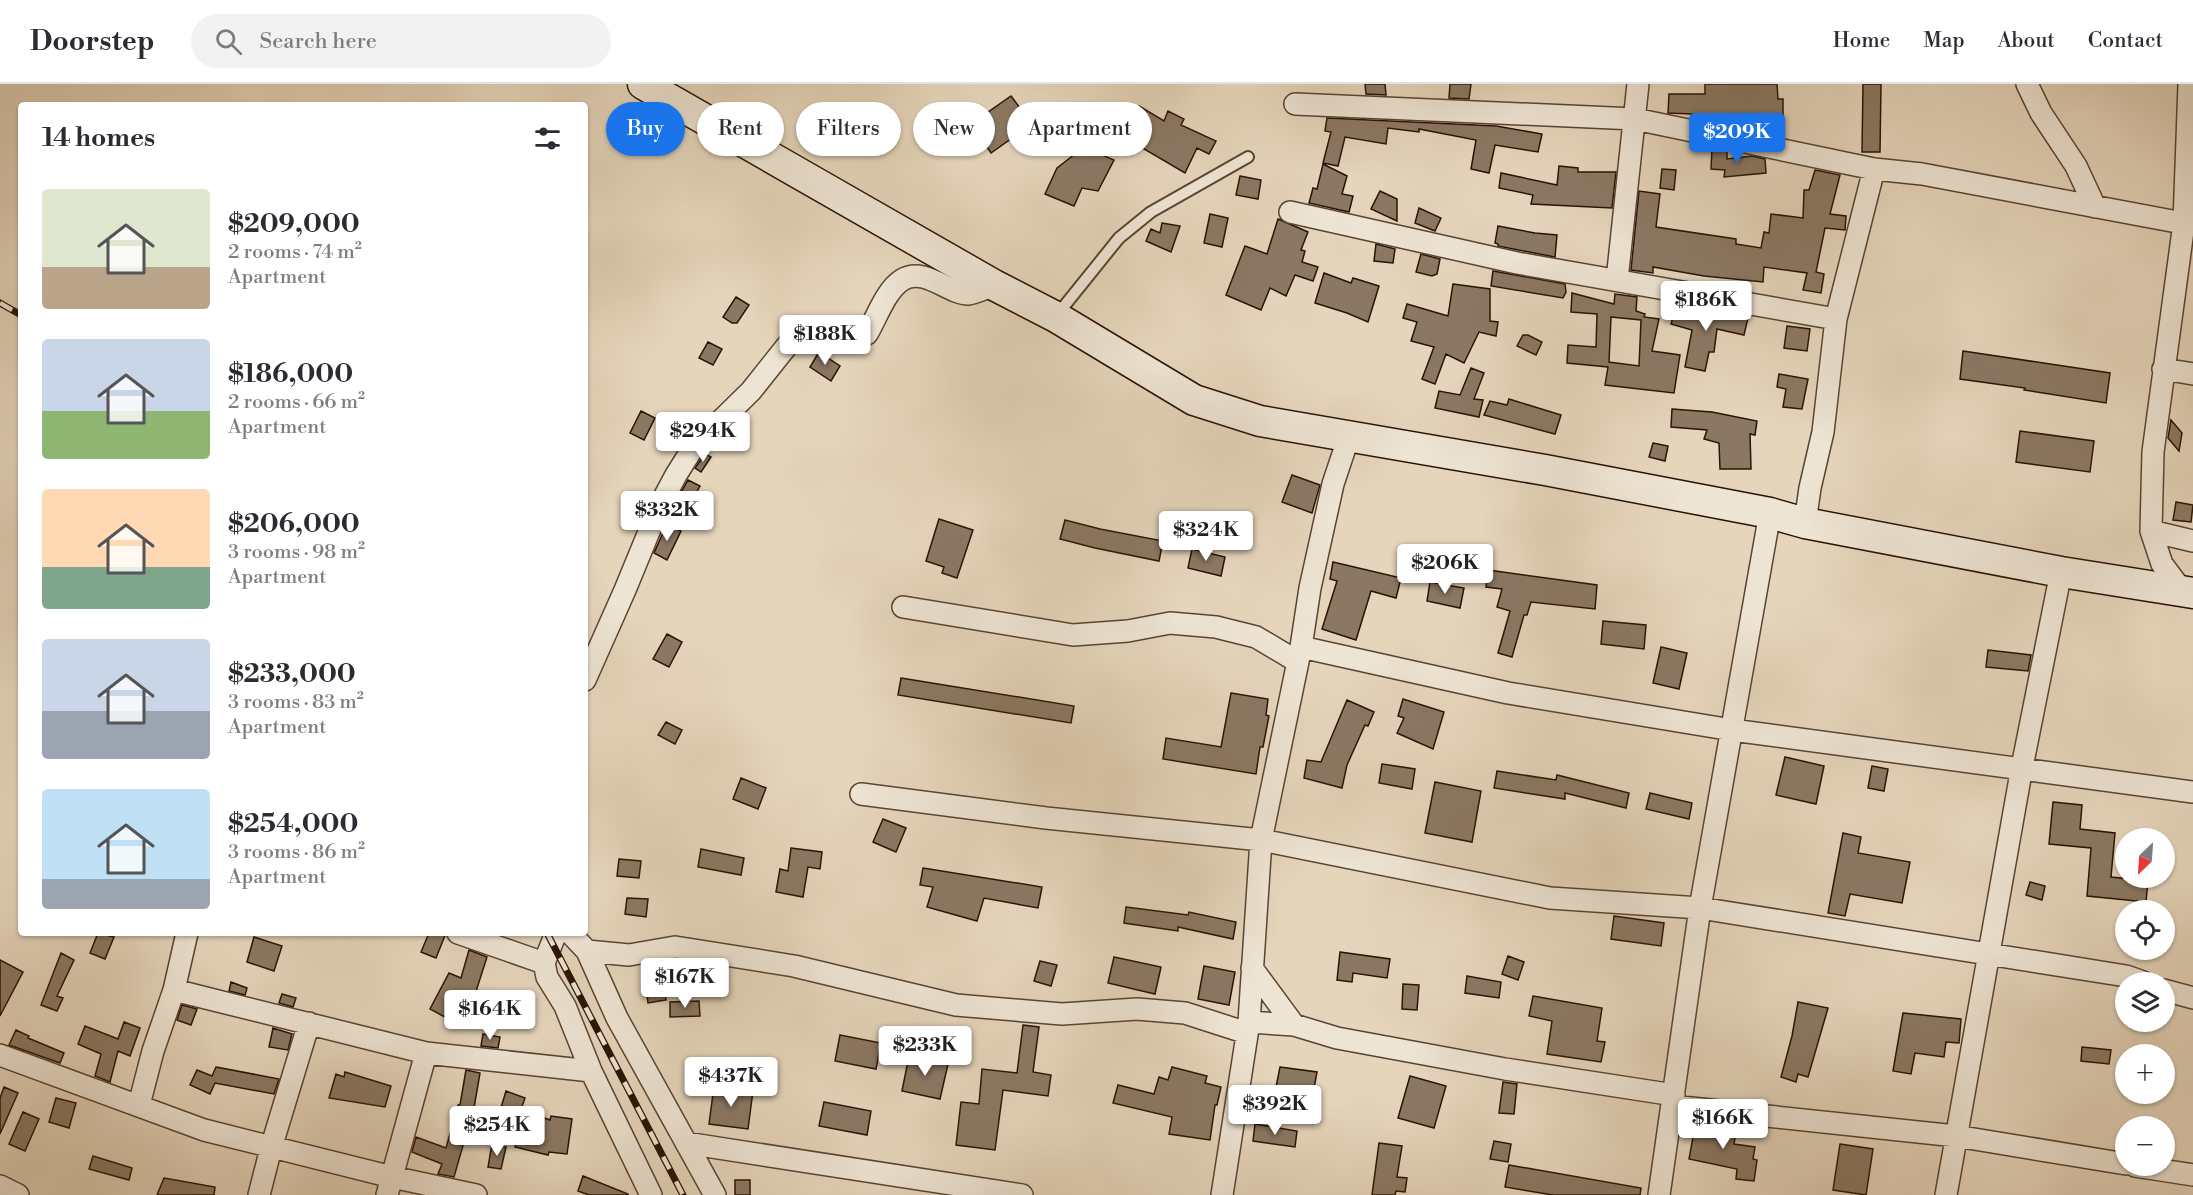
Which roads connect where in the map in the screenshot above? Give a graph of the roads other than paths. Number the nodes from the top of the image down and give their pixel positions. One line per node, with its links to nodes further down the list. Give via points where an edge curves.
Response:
1 (643, 84): 13 (street)
2 (1638, 84): 6 (street)
3 (2027, 84): 9 (street, via 2076,166)
4 (2189, 84): 11 (street)
5 (1295, 104): 6 (street)
6 (1635, 119): 8 (street); 12 (street)
7 (1248, 157): 14 (lane, via 1151,212 1119,238)
8 (1874, 169): 9 (street, via 1922,174); 15 (street)
9 (2095, 207): 11 (street)
10 (1290, 212): 12 (street, via 1451,249)
11 (2188, 224): 16 (street)
12 (1617, 280): 15 (street)
13 (994, 285): 14 (street); 27 (street, via 968,294 912,276 891,292 867,334 856,338 803,331 794,337 751,391 693,448 675,475)
14 (1056, 317): 18 (street, via 1194,400 1260,421)
15 (1836, 320): 20 (street, via 1822,432)
16 (2163, 369): 17 (street); 21 (street, via 2153,452)
17 (2193, 374)
18 (1349, 436): 19 (street); 26 (street, via 1333,484)
19 (1770, 513): 20 (street); 28 (street)
20 (1805, 523): 23 (street)
21 (2151, 531): 22 (street); 24 (street, via 2162,564)
22 (2193, 541)
23 (2061, 572): 24 (street); 29 (street)
24 (2188, 592)
25 (903, 607): 26 (street, via 1073,635 1170,623 1216,627 1256,636)
26 (1300, 655): 28 (street); 32 (street)
27 (588, 673)
28 (1732, 730): 29 (street); 33 (street)
29 (2022, 767): 30 (street); 39 (street)
30 (2193, 792)
31 (861, 794): 32 (street)
32 (1261, 840): 33 (street, via 1550,898); 41 (street)
33 (1700, 908): 39 (street); 52 (street)
34 (186, 936): 43 (street)
35 (467, 936): 40 (street)
36 (555, 936): 40 (street)
37 (573, 936): 38 (street)
38 (586, 951): 48 (street, via 629,955 675,947 794,966 956,1005 1062,1014 1137,1009 1185,1013); 55 (street, via 617,1018)
39 (1989, 954): 42 (street); 54 (street)
40 (544, 963): 51 (street, via 547,978 565,1006)
41 (1252, 968): 47 (street); 48 (street)
42 (2115, 974)
43 (174, 990): 46 (street); 53 (street)
44 (2175, 993): 45 (street)
45 (2193, 998)
46 (309, 1023): 49 (street); 56 (street)
47 (1294, 1025): 48 (street); 52 (street, via 1337,1038)
48 (1248, 1027): 68 (street)
49 (426, 1053): 51 (street); 61 (street)
50 (0, 1055): 53 (street)
51 (591, 1071): 65 (street)
52 (1673, 1101): 54 (street); 69 (street)
53 (140, 1105): 56 (street, via 204,1130)
54 (1956, 1136): 57 (street); 70 (street)
55 (686, 1143): 66 (street); 67 (street)
56 (271, 1148): 61 (street); 63 (street)
57 (2115, 1162)
58 (2175, 1172): 59 (street)
59 (2193, 1175)
60 (0, 1186): 62 (street)
61 (389, 1186): 64 (street)
62 (18, 1195)
63 (259, 1195)
64 (476, 1195)
65 (651, 1195)
66 (715, 1195)
67 (1022, 1195)
68 (1222, 1195)
69 (1659, 1195)
70 (1946, 1195)

